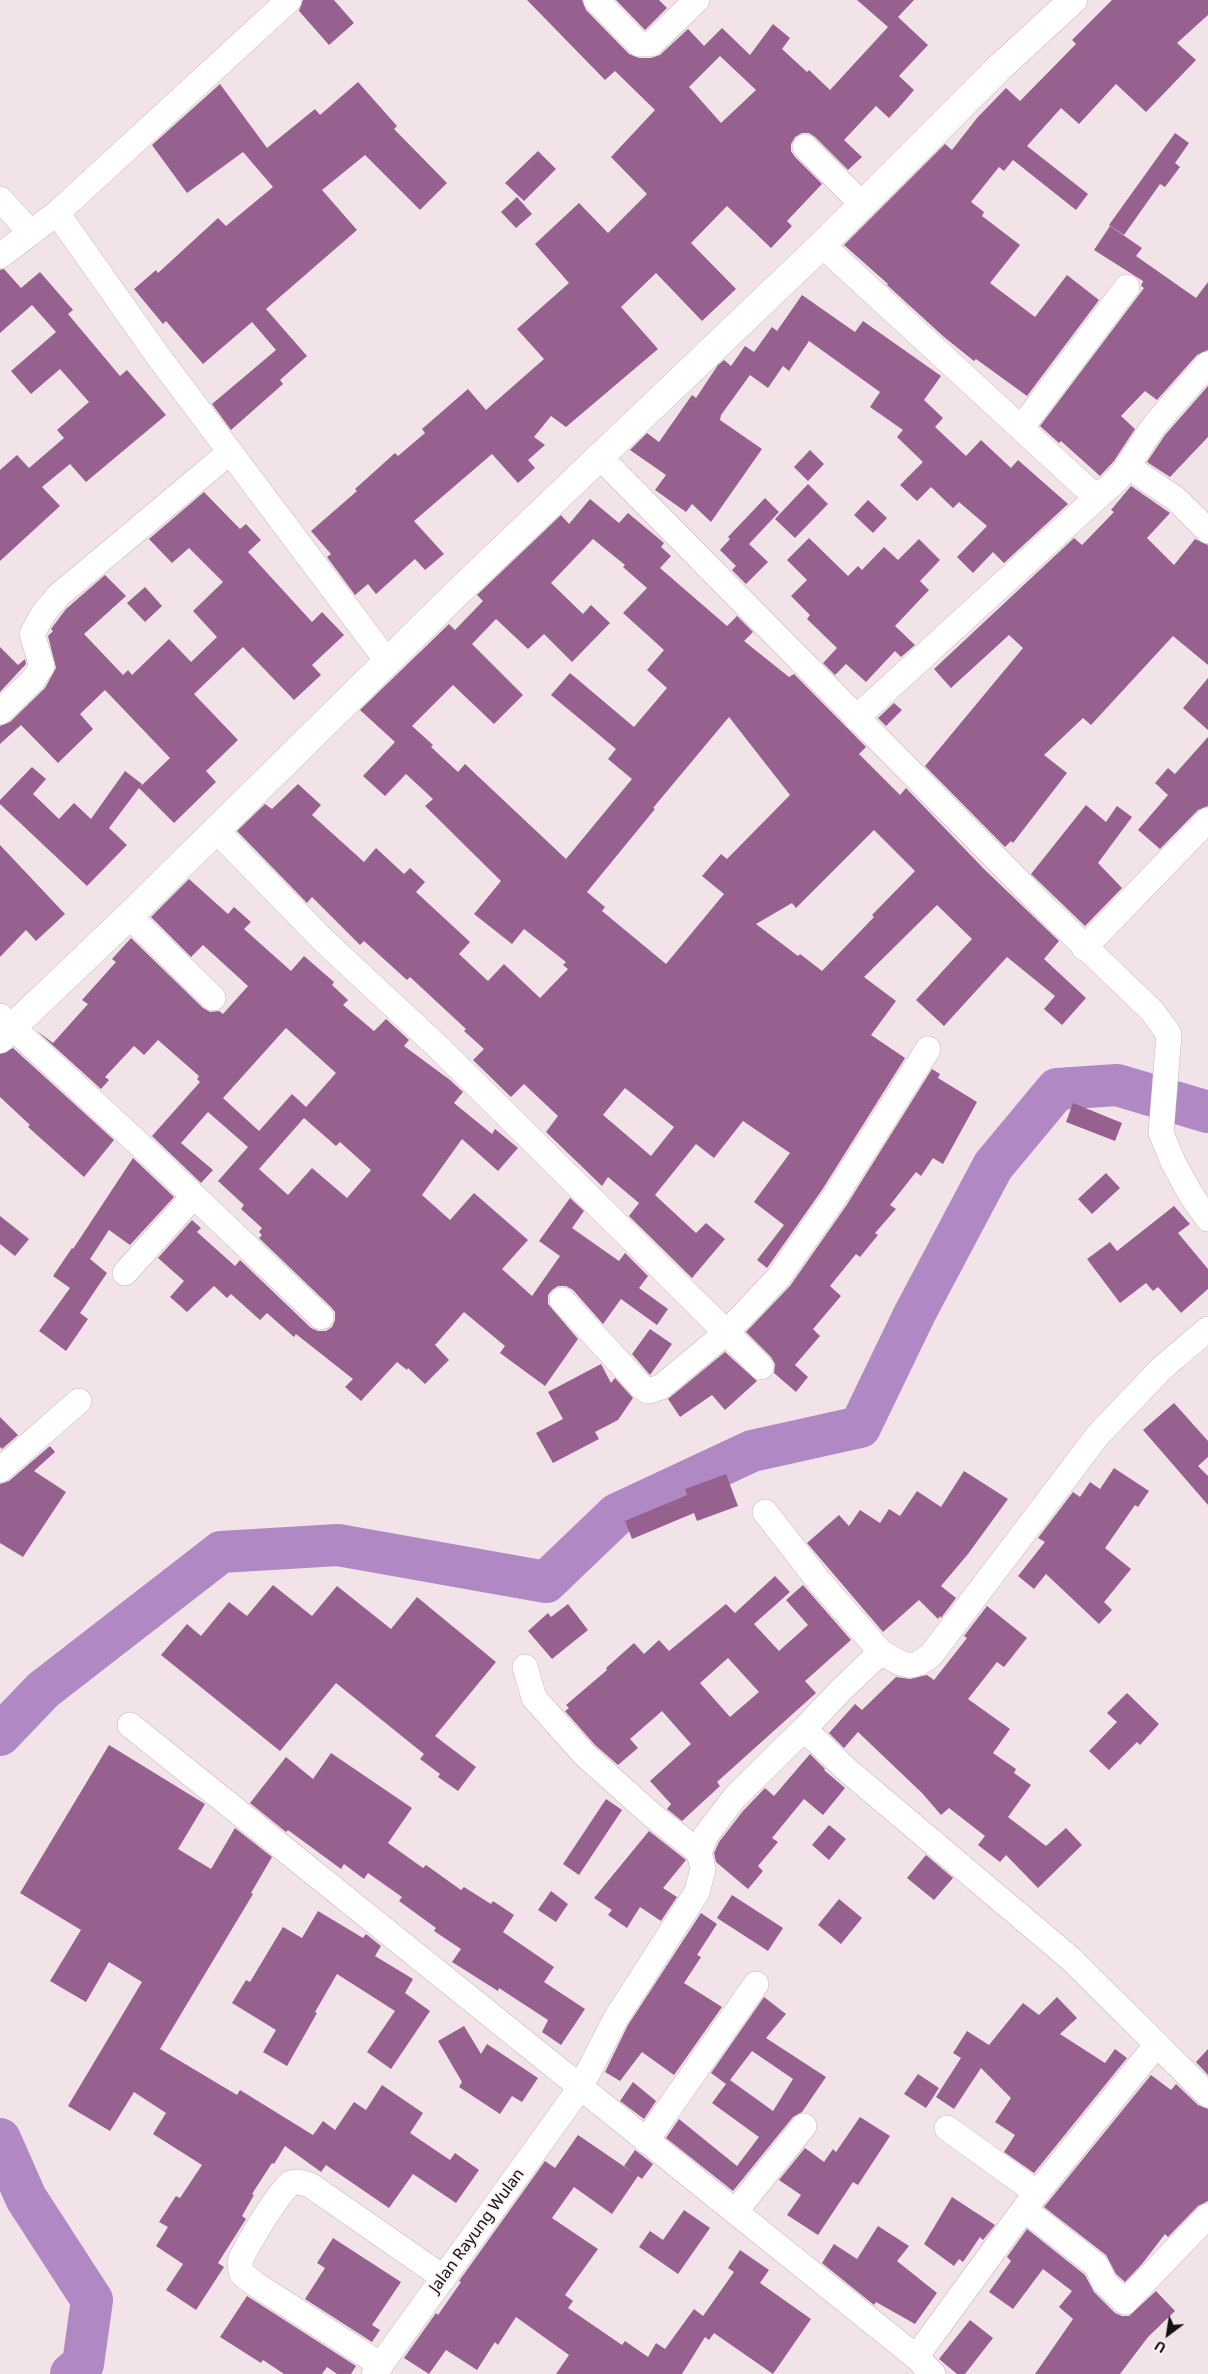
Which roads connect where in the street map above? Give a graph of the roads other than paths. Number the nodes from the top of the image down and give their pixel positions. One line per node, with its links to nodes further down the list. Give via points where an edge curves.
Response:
1 (290, 0): 8 (street)
2 (596, 0): 3 (street, via 639,44 644,45 651,44)
3 (697, 0)
4 (1073, 0): 7 (main road, via 999,68)
5 (805, 146): 7 (street)
6 (0, 199): 9 (street)
7 (862, 204): 10 (main road)
8 (57, 213): 9 (street); 15 (street)
9 (30, 232): 11 (street)
10 (822, 244): 14 (street); 16 (main road)
11 (0, 256)
12 (1127, 287): 14 (street)
13 (1208, 364): 17 (street, via 1154,427)
14 (1022, 428): 18 (street, via 1086,489 1095,494)
15 (230, 452): 20 (street); 21 (street, via 59,595 32,634 42,666 33,680)
16 (599, 456): 20 (main road); 22 (street)
17 (1127, 466): 18 (street); 19 (street, via 1176,499)
18 (1103, 492): 22 (street)
19 (1208, 531)
20 (387, 661): 24 (main road)
21 (0, 712)
22 (856, 718): 26 (street)
23 (1208, 820): 26 (street)
24 (216, 830): 25 (main road); 36 (street, via 323,940 437,1046)
25 (129, 916): 27 (street); 28 (main road)
26 (1084, 948): 31 (street, via 1152,1011 1169,1034 1161,1133 1173,1162)
27 (213, 998)
28 (4, 1028): 30 (street, via 152,1156)
29 (928, 1049): 36 (street, via 834,1198 778,1278)
30 (193, 1197): 32 (street); 34 (street)
31 (1208, 1219)
32 (125, 1273)
33 (562, 1300): 36 (street, via 648,1391 661,1387)
34 (321, 1317)
35 (1208, 1329): 41 (street, via 1162,1368 1098,1434 931,1655 920,1664 911,1666)
36 (727, 1332): 37 (street)
37 (761, 1366)
38 (79, 1401): 39 (street)
39 (0, 1470)
40 (765, 1512): 41 (street, via 818,1580)
41 (881, 1652): 44 (street)
42 (525, 1667): 45 (street, via 534,1698 585,1754 653,1816)
43 (130, 1725): 48 (street)
44 (804, 1729): 45 (street, via 735,1797 706,1835); 47 (street, via 846,1769 1071,1959)
45 (699, 1852): 48 (street, Jalan Rayung Wulan, via 703,1869 698,1892 623,2006)
46 (756, 1984): 52 (street)
47 (1157, 2044): 49 (street); 53 (street)
48 (580, 2088): 52 (street); 56 (street, Jalan Rayung Wulan)
49 (1208, 2095)
50 (804, 2126): 54 (street)
51 (947, 2128): 53 (street)
52 (646, 2141): 54 (street)
53 (1031, 2201): 55 (street, via 1097,2266 1104,2282 1125,2302); 57 (street)
54 (735, 2212): 57 (street)
55 (1208, 2216)
56 (444, 2278): 58 (street, Jalan Rayung Wulan); 58 (street, via 310,2185 292,2183 282,2191 240,2262 242,2274)
57 (924, 2366)
58 (378, 2369)

